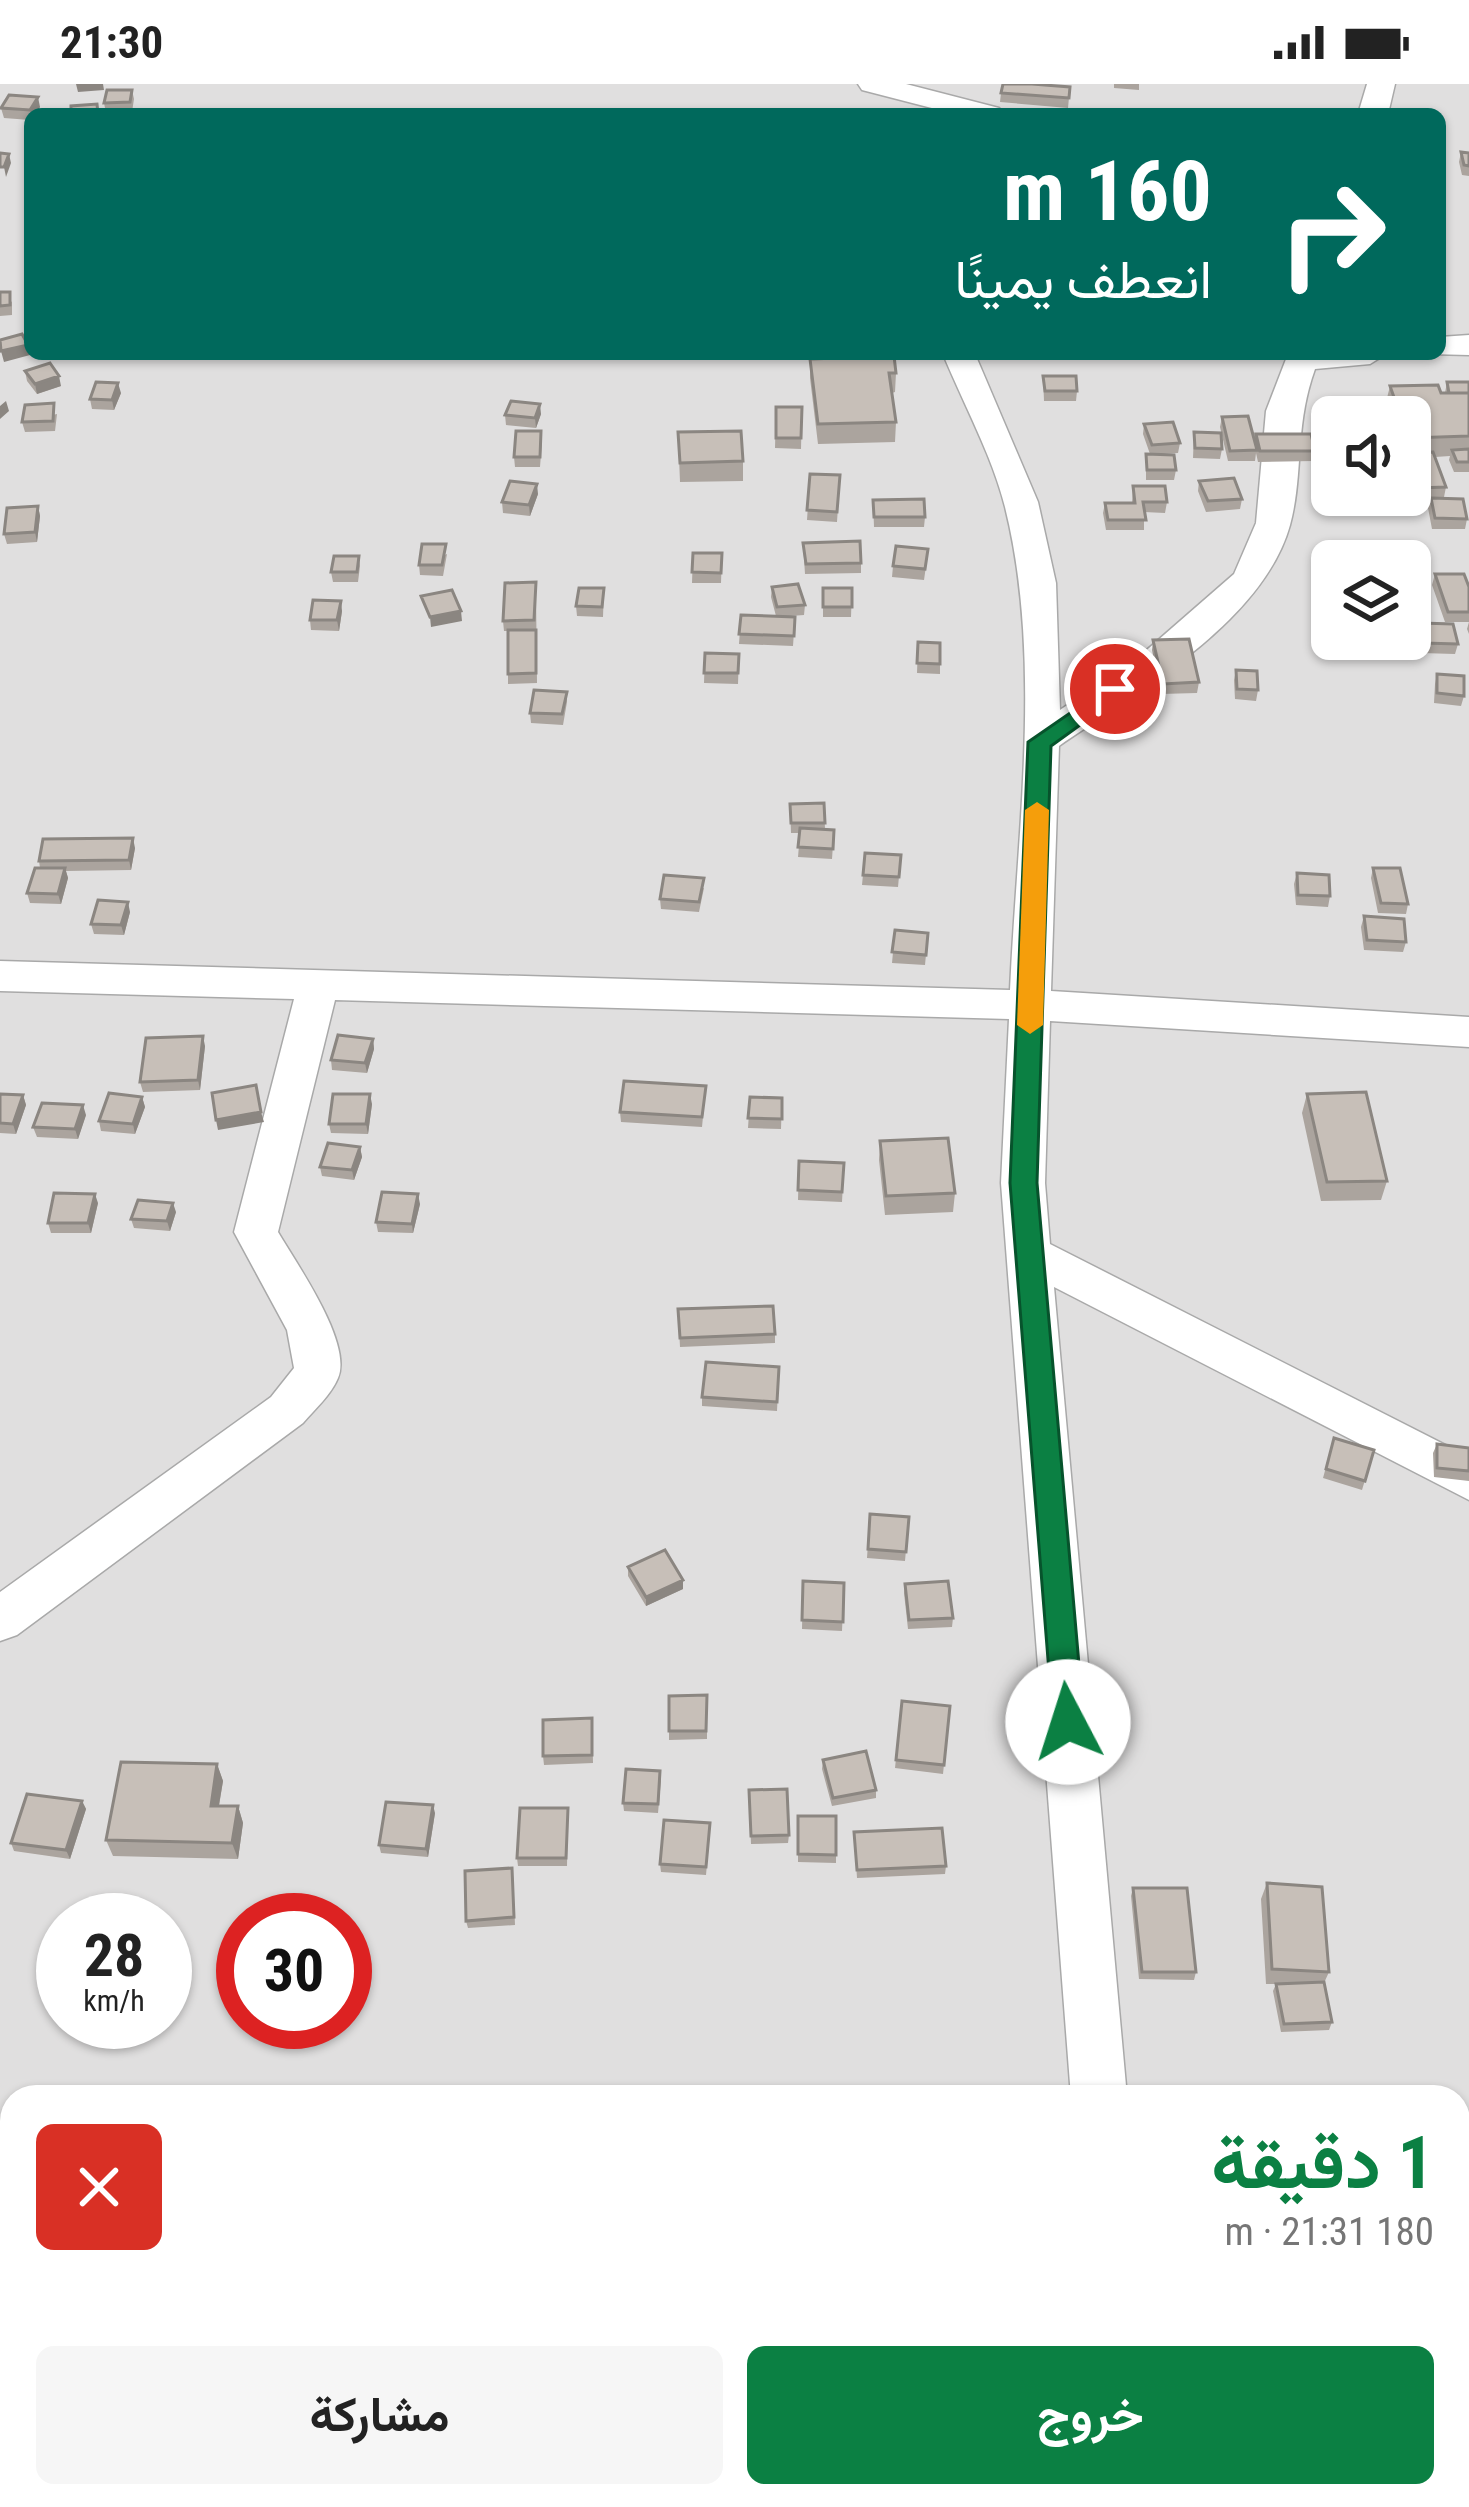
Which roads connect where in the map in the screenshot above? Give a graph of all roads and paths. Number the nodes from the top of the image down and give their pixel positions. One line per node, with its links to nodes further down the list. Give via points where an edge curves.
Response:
1 (872, 84): 2 (street)
2 (966, 108)
3 (961, 360): 5 (street, via 1021,502 1038,583)
4 (1301, 360): 5 (street, via 1283,411 1274,524 1250,579 1154,663)
5 (1039, 742): 8 (street)
6 (0, 976): 7 (street)
7 (318, 985): 8 (street); 12 (street, via 256,1232 310,1329 318,1372 287,1410)
8 (1031, 1005): 9 (street); 10 (street, via 1024,1183)
9 (1469, 1032)
10 (1030, 1254): 11 (street); 13 (street)
11 (1469, 1480)
12 (0, 1620)
13 (1098, 2085)

